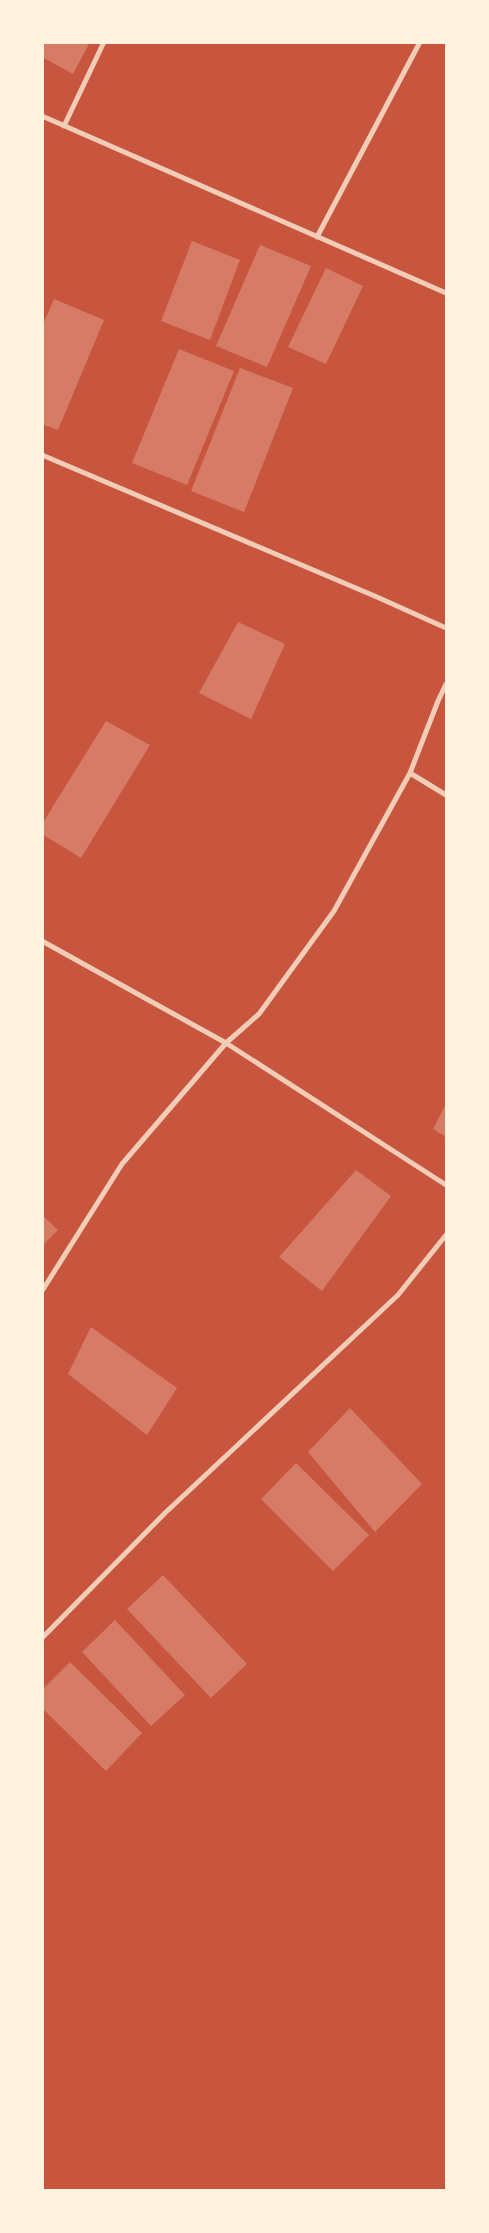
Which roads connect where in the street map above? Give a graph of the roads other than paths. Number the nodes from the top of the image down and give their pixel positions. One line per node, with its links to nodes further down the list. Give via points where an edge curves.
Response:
1 (104, 42): 4 (street)
2 (420, 42): 5 (street)
3 (42, 116): 4 (street)
4 (64, 126): 5 (street)
5 (317, 237): 6 (street)
6 (446, 294)
7 (42, 455): 8 (street)
8 (446, 628)
9 (446, 684): 10 (street)
10 (410, 773): 11 (street); 13 (street, via 334,911 259,1014)
11 (446, 795)
12 (42, 940): 13 (street)
13 (226, 1043): 14 (street); 16 (street, via 122,1164)
14 (446, 1185)
15 (446, 1235): 17 (street, via 398,1295 165,1513)
16 (42, 1291)
17 (42, 1638)

